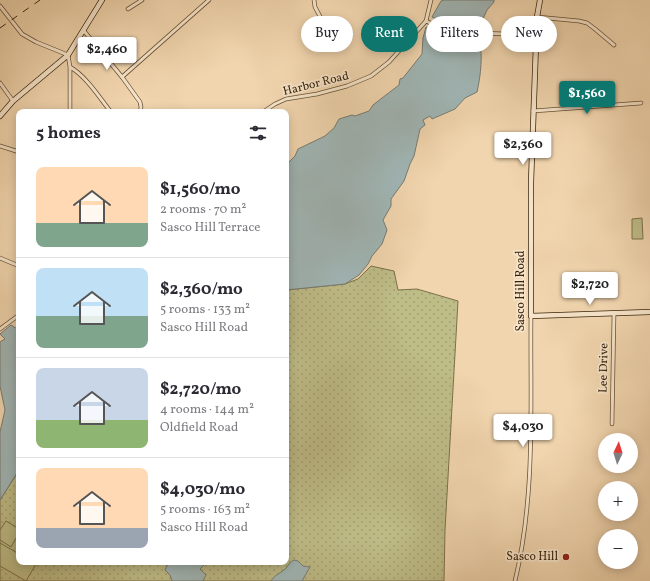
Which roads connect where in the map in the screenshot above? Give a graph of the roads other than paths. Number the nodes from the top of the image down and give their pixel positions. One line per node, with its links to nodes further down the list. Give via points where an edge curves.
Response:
1 (102, 0): 14 (street)
2 (142, 0): 8 (street)
3 (209, 0): 19 (street)
4 (314, 0): 9 (street)
5 (431, 0): 10 (street)
6 (540, 0): 11 (street, Sasco Hill Road)
7 (0, 6): 17 (street, via 22,34)
8 (128, 9)
9 (320, 16)
10 (427, 16)
11 (537, 16)
12 (557, 19): 15 (street, via 587,23)
13 (426, 21): 26 (street, Harbor Road, via 389,62 372,76 347,86 286,99)
14 (84, 30): 17 (street); 19 (street)
15 (614, 45)
16 (536, 52): 27 (street, Sasco Hill Road)
17 (68, 55): 18 (street); 21 (street)
18 (70, 67): 23 (street); 24 (street, via 85,80)
19 (122, 77): 25 (street, via 140,102)
20 (0, 83): 21 (street)
21 (14, 101): 28 (street)
22 (641, 103): 27 (street)
23 (70, 109)
24 (109, 109)
25 (140, 109)
26 (268, 109)
27 (533, 111): 35 (street, Sasco Hill Road)
28 (0, 116)
29 (0, 146): 30 (street)
30 (16, 151)
31 (0, 258): 32 (street)
32 (16, 265)
33 (650, 312): 34 (street)
34 (614, 313): 35 (street); 38 (street, Lee Drive)
35 (531, 316): 39 (street, Sasco Hill Road, via 530,470 522,552)
36 (16, 317): 37 (street)
37 (0, 329)
38 (612, 424)
39 (515, 581)

